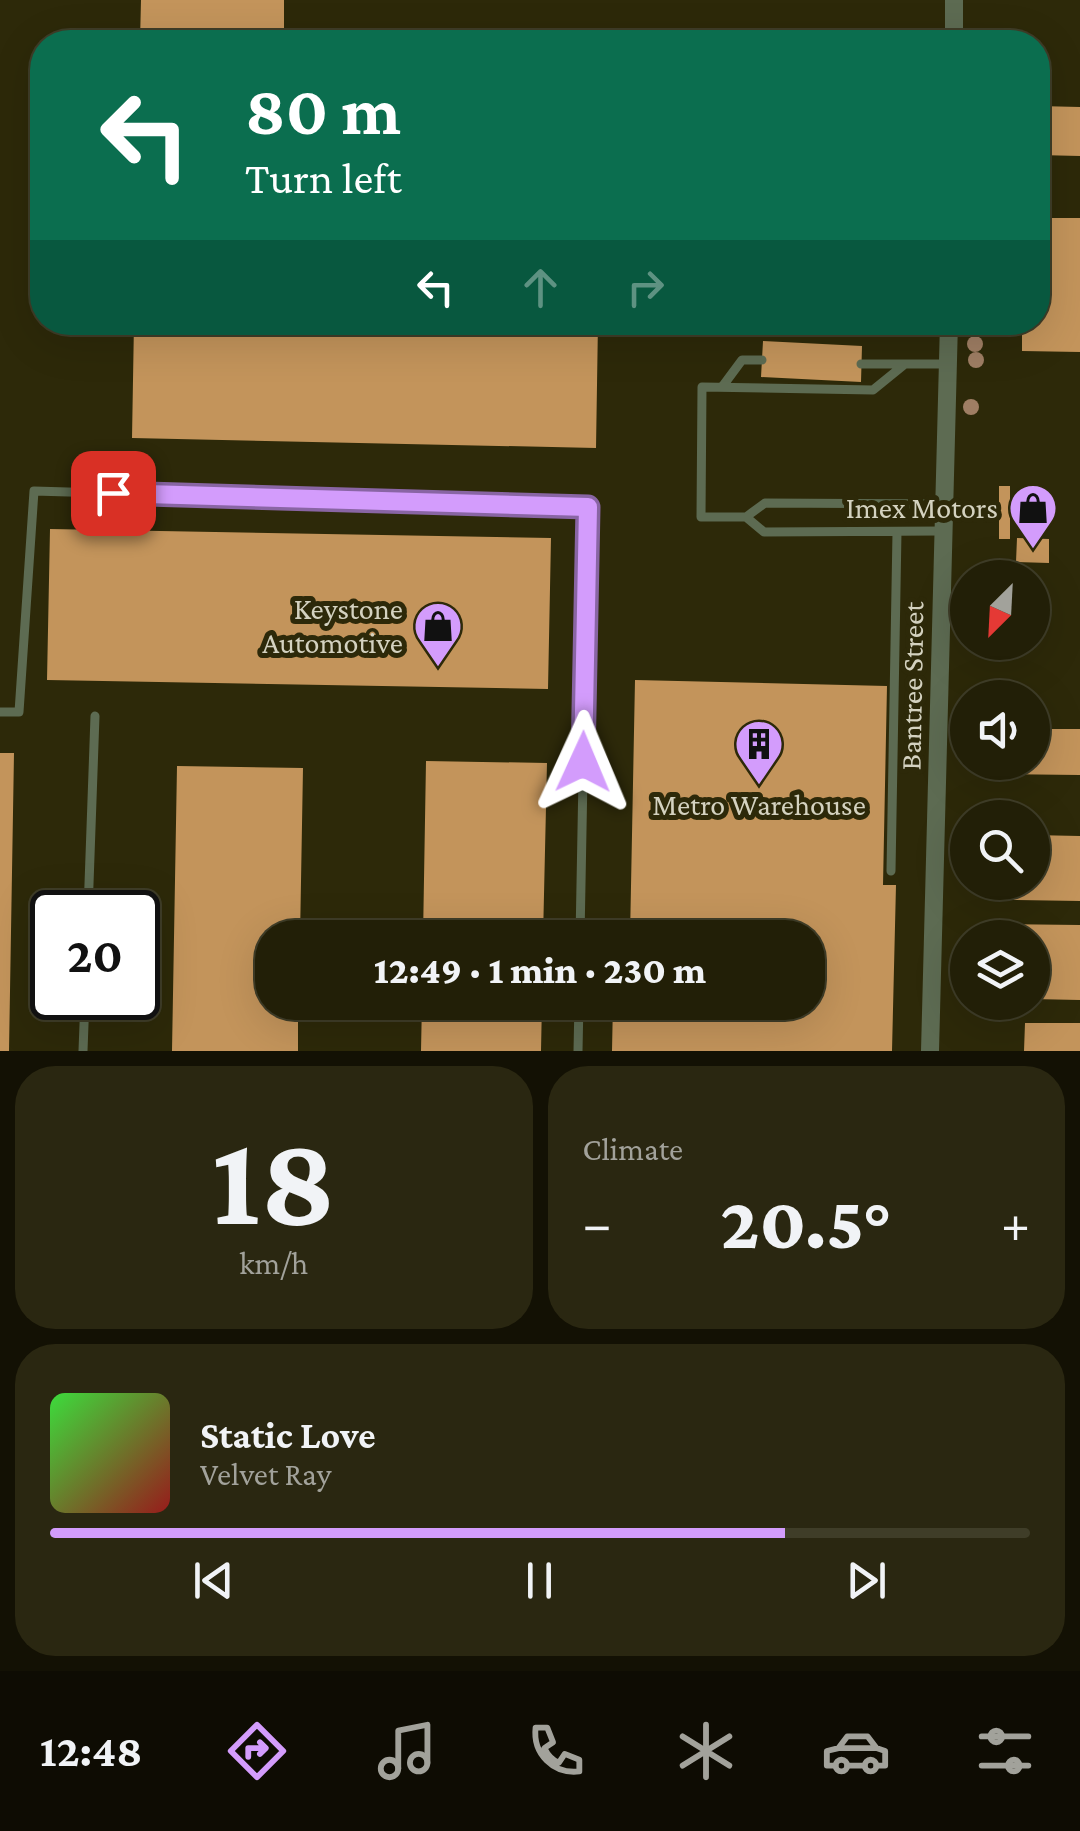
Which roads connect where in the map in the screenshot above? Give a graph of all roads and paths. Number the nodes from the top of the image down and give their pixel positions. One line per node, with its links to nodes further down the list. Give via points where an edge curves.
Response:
1 (954, 0): 2 (street)
2 (954, 30)
3 (949, 335): 7 (street, Bantree Street)
4 (762, 360): 8 (lane, via 742,360)
5 (861, 364): 6 (lane)
6 (905, 364): 7 (lane); 8 (lane, via 873,390)
7 (948, 364): 9 (street, Bantree Street)
8 (722, 387): 10 (lane, via 702,387 702,517)
9 (944, 504): 10 (lane, via 766,503); 11 (street, Bantree Street)
10 (746, 517): 12 (lane, via 764,532)
11 (942, 531): 12 (lane); 22 (street, Bantree Street)
12 (897, 532): 15 (lane)
13 (0, 712): 17 (lane, via 19,712 34,491 588,507)
14 (95, 716): 16 (lane)
15 (890, 871)
16 (89, 890)
17 (580, 920)
18 (84, 1020): 20 (lane)
19 (579, 1020): 21 (lane)
20 (83, 1051)
21 (578, 1051)
22 (930, 1051)

